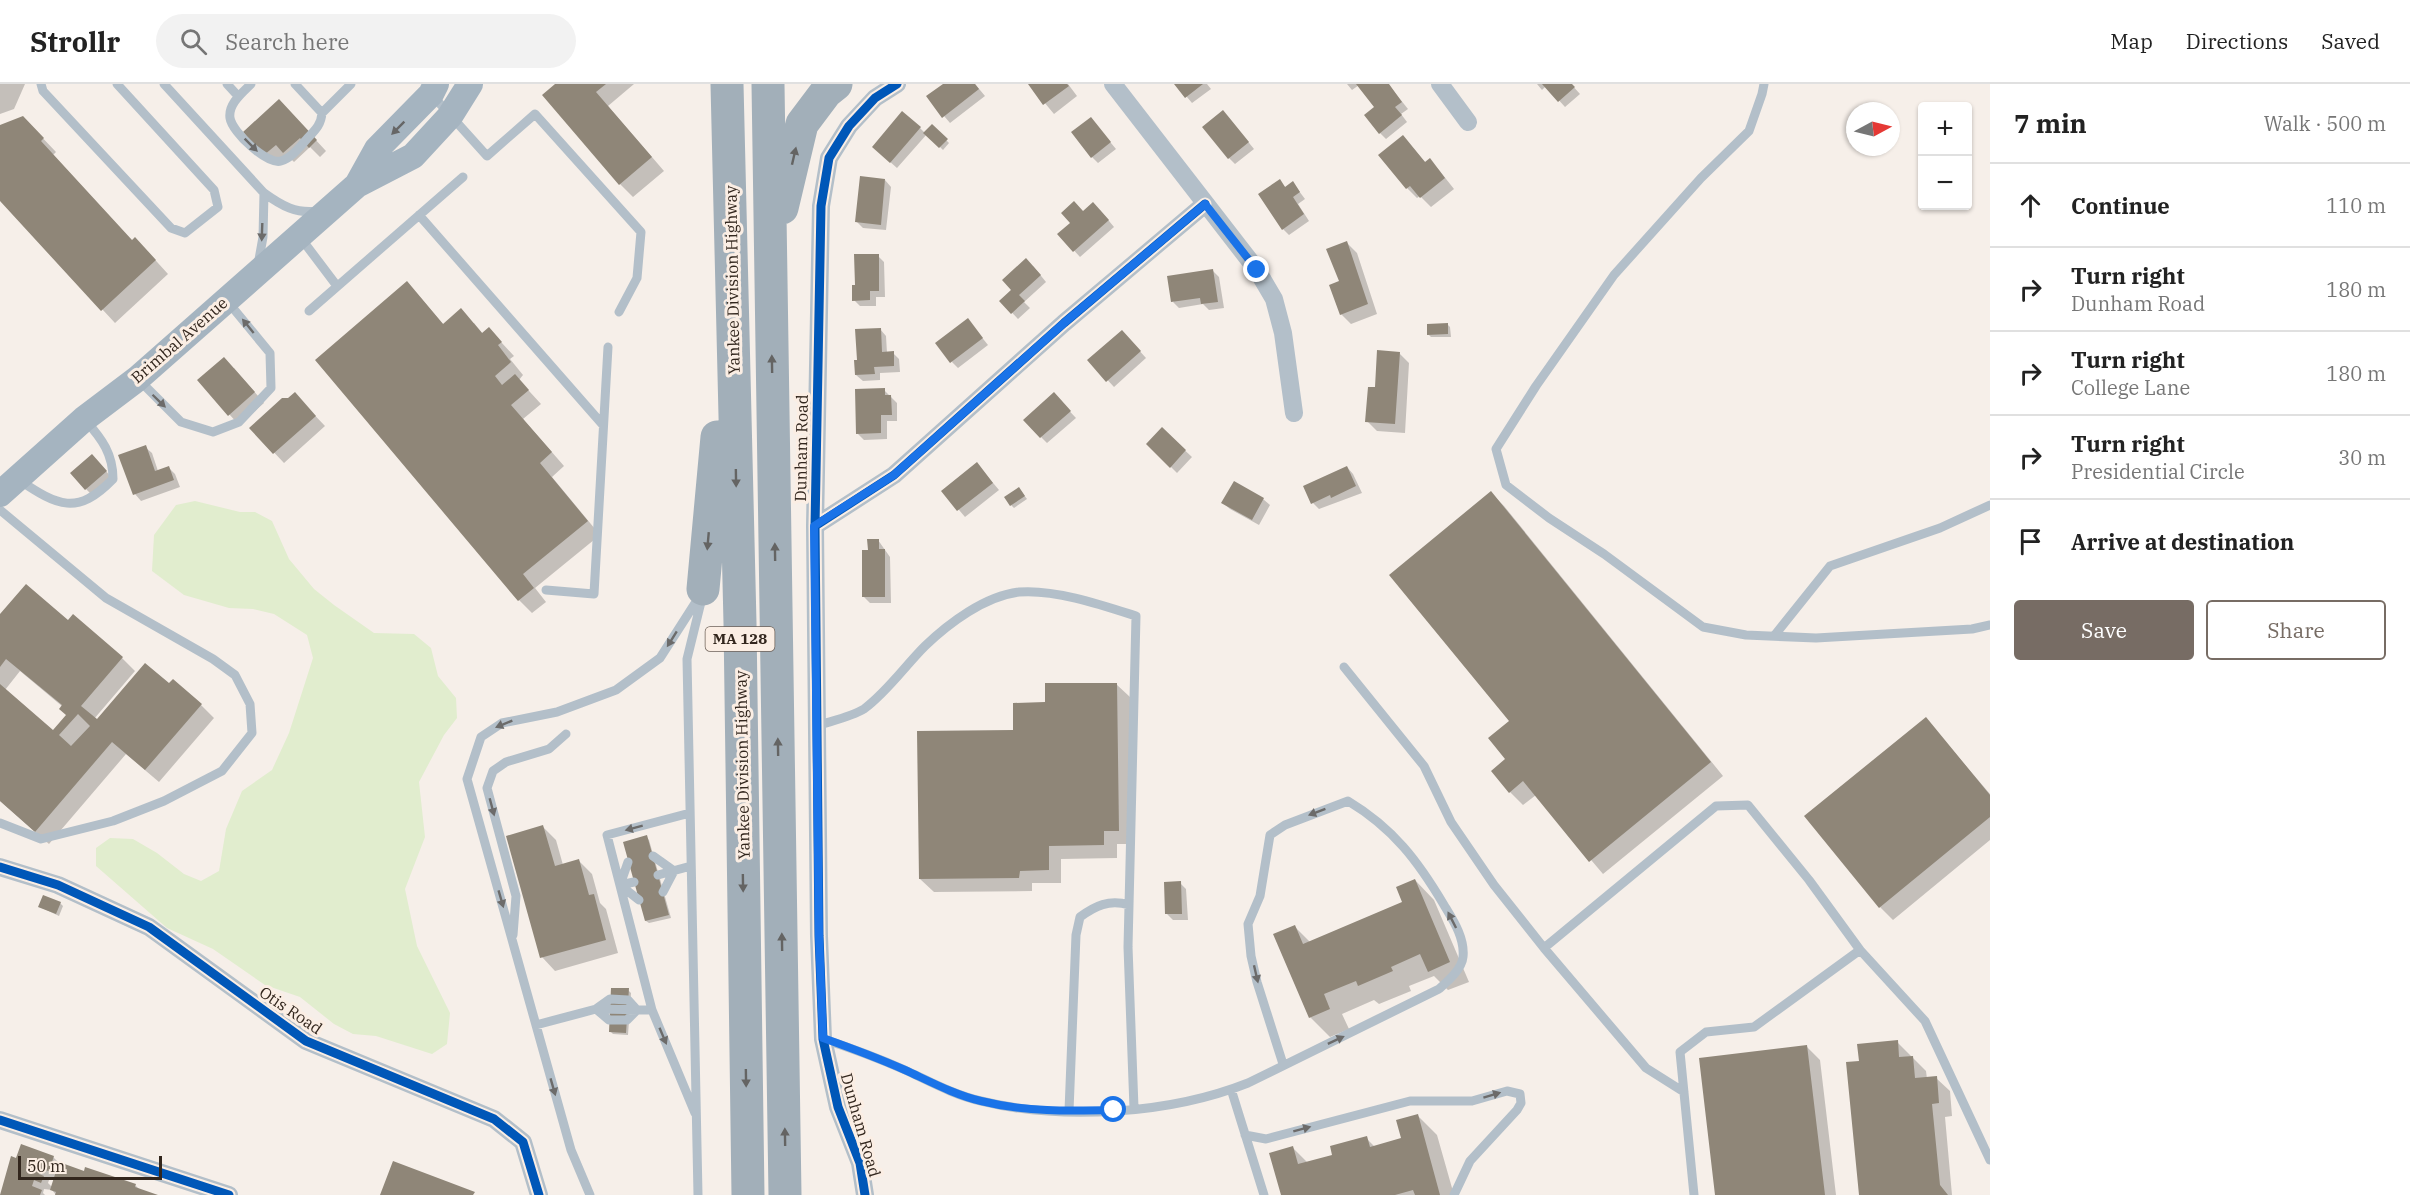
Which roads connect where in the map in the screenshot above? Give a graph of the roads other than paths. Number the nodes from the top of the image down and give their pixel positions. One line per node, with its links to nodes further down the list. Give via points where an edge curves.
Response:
1 (42, 84): 2 (lane, via 43,91 171,228 185,233 218,207 214,190)
2 (117, 84)
3 (164, 84): 23 (lane)
4 (227, 84): 17 (lane)
5 (252, 84): 17 (lane)
6 (295, 84): 18 (lane)
7 (351, 84): 18 (lane)
8 (470, 84): 19 (main road)
9 (727, 84): 44 (highway, one-way to 44, via 717,438); 84 (highway, Yankee Division Highway / MA 128, one-way to 84)
10 (768, 84): 28 (highway, MA 128)
11 (836, 84): 28 (highway, one-way to 11, via 802,124)
12 (897, 84): 42 (street, Dunham Road, via 875,98 849,126 829,158 821,206)
13 (1113, 84): 24 (street)
14 (1440, 84): 20 (street)
15 (1764, 84): 46 (lane, via 1749,131 1701,178 1614,276 1496,449 1506,485 1703,627)
16 (434, 89): 19 (lane); 22 (main road, one-way to 22, via 377,149)
17 (238, 96): 18 (lane, one-way to 18, via 231,109 233,127 272,161 290,157 321,124)
18 (322, 113)
19 (450, 116): 22 (main road, via 413,156); 33 (lane, via 488,156 535,114 641,232 637,278)
20 (1468, 122)
21 (463, 177): 26 (lane)
22 (357, 185): 25 (main road, Brimbal Avenue)
23 (264, 193): 25 (lane, via 284,207 302,213); 29 (lane, one-way to 29)
24 (1205, 204): 36 (street, via 1257,270 1274,299); 42 (street, via 894,475)
25 (327, 211): 27 (main road, Brimbal Avenue)
26 (419, 215): 30 (lane); 38 (lane)
27 (299, 235): 29 (main road, Brimbal Avenue); 30 (lane)
28 (771, 253): 85 (highway, MA 128, one-way to 28)
29 (258, 271): 31 (main road, Brimbal Avenue)
30 (337, 286): 32 (lane)
31 (226, 300): 35 (main road, Brimbal Avenue); 35 (lane, one-way to 31, via 182,422 213,432 239,422 271,388 270,353)
32 (309, 311)
33 (619, 312)
34 (608, 347): 38 (lane)
35 (137, 379): 37 (main road, Brimbal Avenue)
36 (1294, 413)
37 (84, 419): 39 (main road, Brimbal Avenue); 39 (lane, via 103,440 113,462 113,479 98,494 79,503 49,500)
38 (603, 425): 43 (lane, via 594,594)
39 (9, 486)
40 (1990, 505): 46 (lane, via 1940,528 1830,566)
41 (0, 510): 51 (lane, via 106,598 235,675 250,704 252,733 222,771 164,801 113,821 41,839)
42 (814, 526): 48 (street, Dunham Road)
43 (546, 590)
44 (703, 590): 50 (lane, via 687,658); 63 (lane, one-way to 63, via 660,658 616,690 557,712 502,723 481,737 467,778)
45 (1990, 625): 46 (lane, via 1816,638)
46 (1774, 636)
47 (1344, 667): 64 (lane, via 1424,766 1451,822)
48 (816, 726): 62 (lane, via 862,710 896,680 925,646 955,621 993,598 1020,592 1052,595 1136,616); 70 (street, Dunham Road)
49 (566, 734): 63 (lane, one-way to 63, via 549,748 506,762 493,771 487,788 516,896)
50 (690, 813): 54 (lane); 59 (lane, one-way to 59, via 607,835)
51 (0, 824)
52 (653, 856): 56 (lane)
53 (628, 862): 59 (lane)
54 (692, 866): 56 (lane); 76 (lane)
55 (0, 867): 81 (street, Otis Road, via 58,885 149,927 306,1041 494,1119 523,1142)
56 (674, 871): 57 (lane); 60 (lane)
57 (658, 875)
58 (634, 882): 59 (lane)
59 (620, 885): 61 (lane); 68 (lane)
60 (663, 892)
61 (639, 900)
62 (1129, 905): 74 (lane); 75 (lane, via 1104,903 1080,917)
63 (513, 941): 69 (lane)
64 (1544, 948): 65 (lane, via 1716,806 1748,805); 73 (lane, via 1646,1068)
65 (1860, 950): 73 (lane, via 1754,1027 1706,1032 1680,1052); 79 (lane, via 1925,1021)
66 (596, 1009): 67 (lane, via 610,999 628,1000); 67 (lane, via 609,1020 627,1020); 69 (lane)
67 (637, 1010): 68 (lane)
68 (652, 1010): 76 (lane, one-way to 76)
69 (536, 1025): 82 (lane, one-way to 82, via 571,1150)
70 (823, 1038): 75 (lane, via 980,1101); 86 (street, Dunham Road, via 838,1107 860,1162)
71 (1283, 1064): 71 (lane, one-way to 71, via 1439,989 1463,959 1463,943 1453,920 1422,868 1376,820 1348,801 1285,825 1270,835 1260,896 1248,924 1257,982); 72 (lane)
72 (1231, 1089): 74 (lane, via 1170,1105); 78 (lane)
73 (1684, 1092): 89 (lane)
74 (1134, 1108): 75 (lane)
75 (1069, 1111)
76 (696, 1117): 83 (lane)
77 (0, 1121): 80 (street)
78 (1245, 1135): 87 (lane); 88 (lane, one-way to 88, via 1266,1139 1410,1101 1472,1101 1507,1091 1520,1094 1517,1110 1470,1161)
79 (1990, 1160)
80 (230, 1195)
81 (539, 1195)
82 (590, 1195)
83 (698, 1195)
84 (748, 1195)
85 (785, 1195)
86 (865, 1195)
87 (1264, 1195)
88 (1454, 1195)
89 (1694, 1195)

